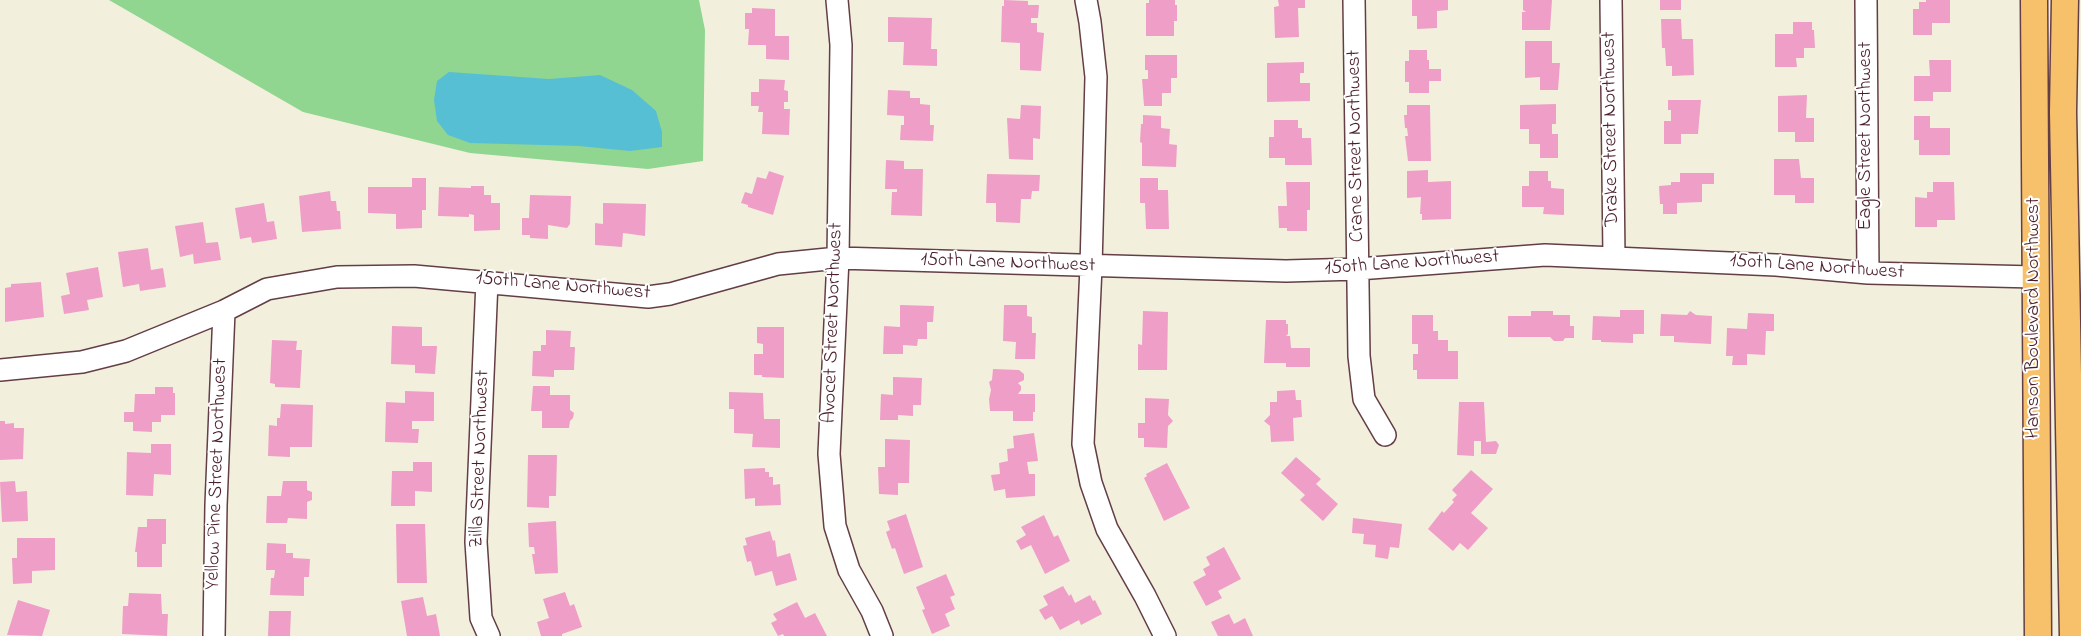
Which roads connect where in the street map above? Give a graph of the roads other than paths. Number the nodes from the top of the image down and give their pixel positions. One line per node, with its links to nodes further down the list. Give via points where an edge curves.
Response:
1 (837, 0): 8 (street, Avocet Street Northwest, via 841,45)
2 (1086, 0): 10 (street, via 1096,77)
3 (1354, 0): 11 (street, Crane Street Northwest)
4 (1611, 0): 9 (street, Drake Street Northwest)
5 (1866, 0): 12 (street, Eagle Street Northwest)
6 (2034, 0): 13 (main road, Hanson Boulevard Northwest)
7 (2065, 0): 25 (main road, Hanson Boulevard Northwest, via 2063,112)
8 (838, 258): 10 (street, 150th Lane Northwest); 14 (street, 150th Lane Northwest, via 778,264 670,294 648,296); 21 (street, Avocet Street Northwest, via 829,454 835,526 849,570)
9 (1614, 258): 11 (street, 150th Lane Northwest, via 1545,255); 12 (street, 150th Lane Northwest, via 1776,265)
10 (1091, 267): 11 (street, 150th Lane Northwest, via 1286,271); 22 (street, via 1083,444 1091,483 1107,529)
11 (1358, 269): 17 (street, Crane Street Northwest, via 1359,356 1364,399)
12 (1868, 273): 13 (street, 150th Lane Northwest)
13 (2036, 278): 18 (main road, Hanson Boulevard Northwest)
14 (487, 281): 15 (street, 150th Lane Northwest, via 414,276 337,277 267,289); 20 (street, Zilla Street Northwest, via 476,542 481,618)
15 (224, 311): 16 (street, 150th Lane Northwest, via 126,351 82,362); 19 (street, Yellow Pine Street Northwest)
16 (0, 370)
17 (1385, 435)
18 (2037, 592): 23 (main road, via 2025,606); 24 (main road, Hanson Boulevard Northwest)
19 (214, 636)
20 (488, 636)
21 (882, 636)
22 (1165, 636)
23 (2022, 636)
24 (2038, 636)
25 (2073, 636)

